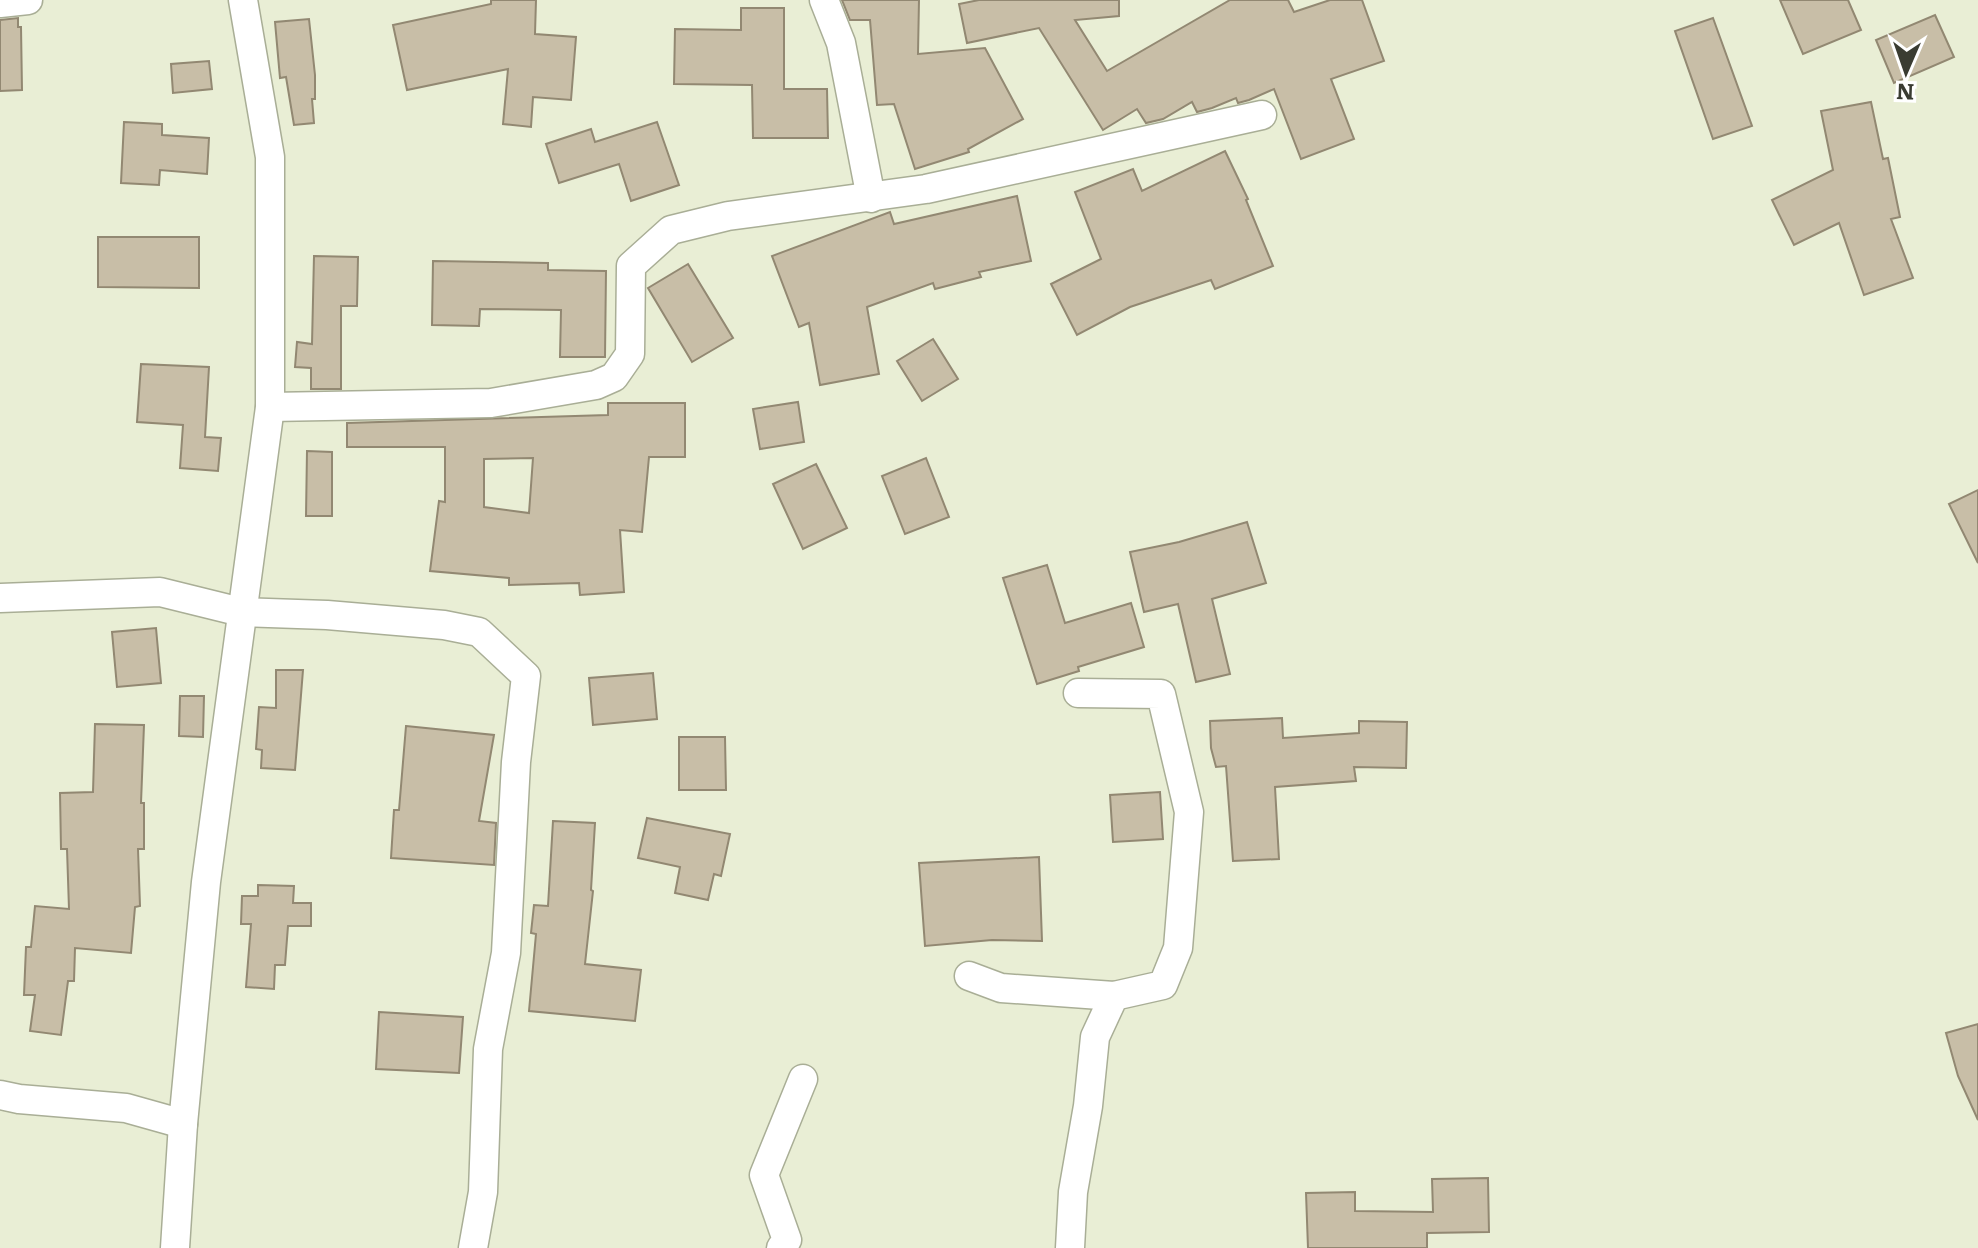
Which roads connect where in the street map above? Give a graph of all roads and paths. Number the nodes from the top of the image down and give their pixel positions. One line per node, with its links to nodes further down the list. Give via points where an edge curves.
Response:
1 (28, 0): 4 (street)
2 (243, 0): 7 (street, via 270,157)
3 (824, 0): 6 (street, via 841,43)
4 (0, 3)
5 (1262, 115): 6 (street)
6 (871, 198): 7 (street, via 728,216 671,230 631,266 630,354 614,377 596,385 491,403)
7 (270, 407): 9 (street)
8 (0, 598): 9 (street, via 160,592)
9 (241, 612): 15 (street, via 206,882); 17 (street, via 444,625 479,632 526,676 506,953 488,1049 483,1192)
10 (1078, 693): 12 (street, via 1161,694 1189,812 1178,948 1163,985)
11 (969, 976): 12 (street, via 1001,988)
12 (1114, 996): 19 (street, via 1095,1037)
13 (803, 1079): 18 (street, via 764,1175 787,1240)
14 (0, 1095): 15 (street, via 126,1108)
15 (183, 1124): 16 (street)
16 (175, 1248)
17 (473, 1248)
18 (781, 1248)
19 (1070, 1248)

